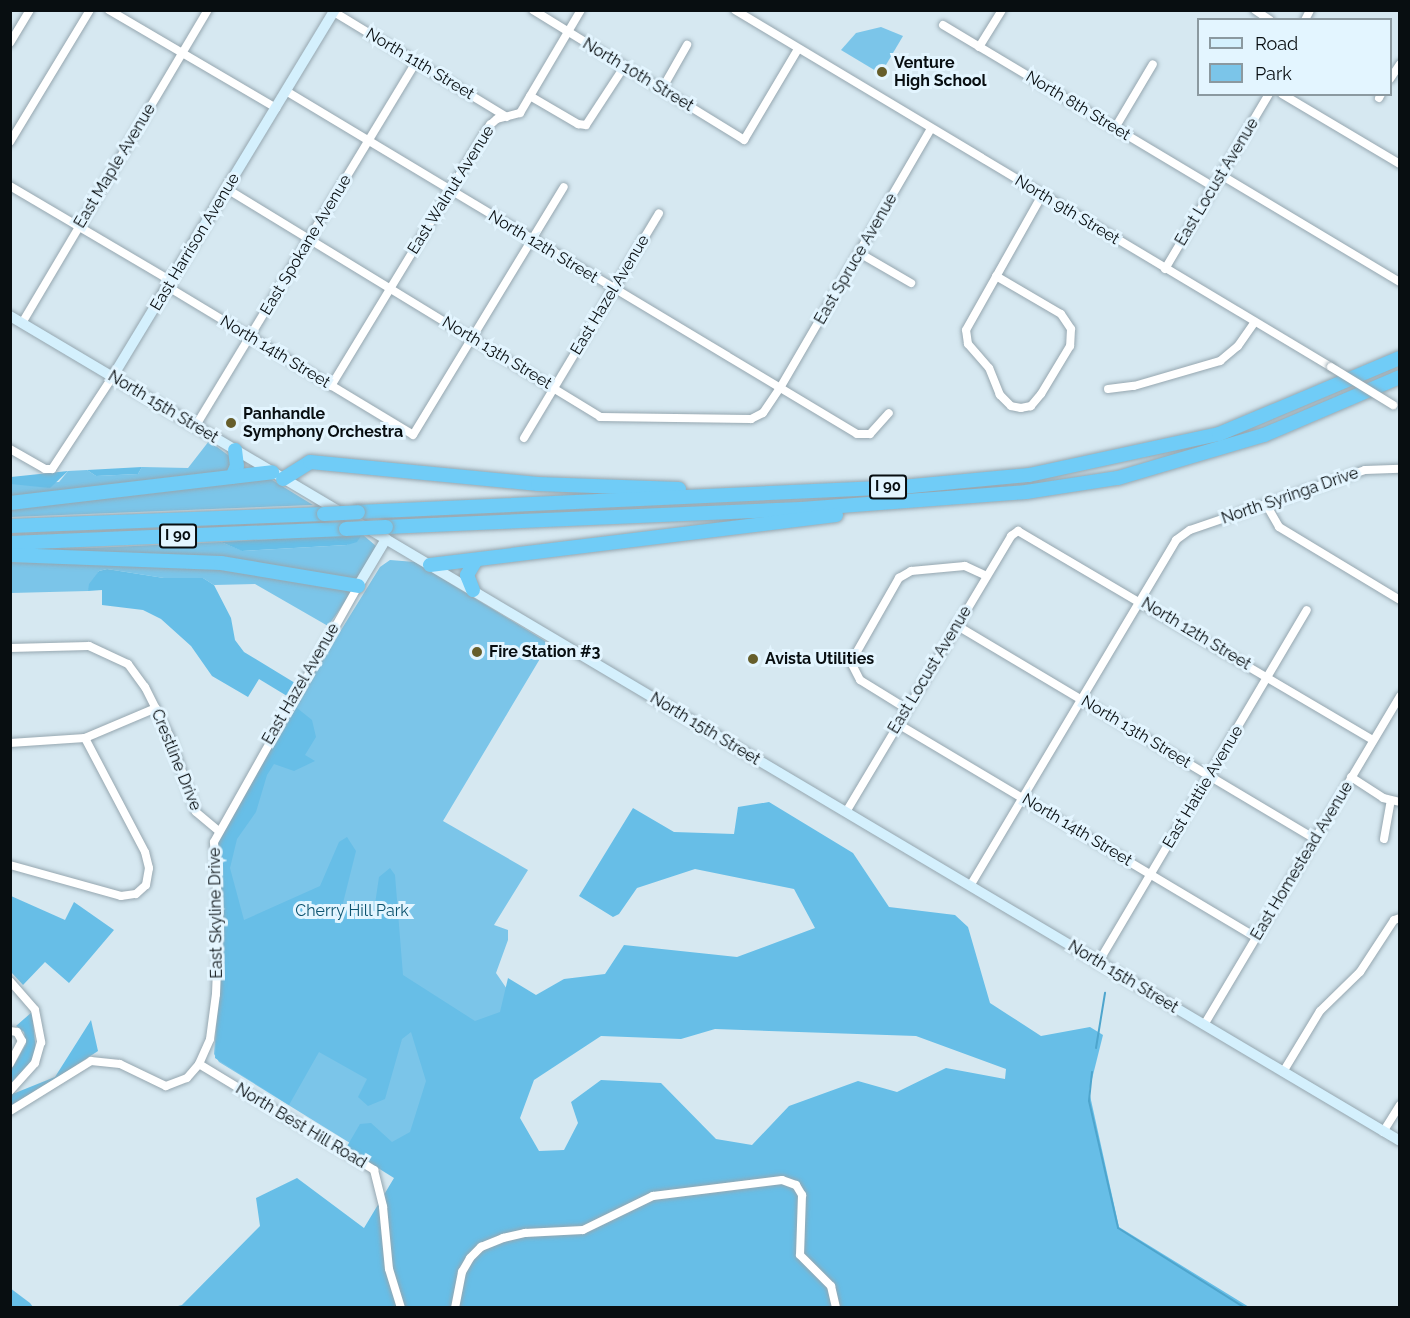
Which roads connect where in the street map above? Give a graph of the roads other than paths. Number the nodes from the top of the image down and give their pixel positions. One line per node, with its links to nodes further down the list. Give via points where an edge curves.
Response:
1 (30, 10): 12 (street)
2 (90, 10): 32 (street)
3 (109, 10): 16 (street)
4 (208, 10): 16 (street, East Maple Avenue)
5 (533, 10): 11 (street, North 10th Street)
6 (581, 10): 11 (street, East Walnut Avenue)
7 (735, 10): 15 (street, North 9th Street)
8 (1002, 10): 14 (street)
9 (334, 11): 17 (street, North 11th Street); 23 (main road, East Harrison Avenue)
10 (943, 26): 14 (street, North 8th Street)
11 (568, 32): 20 (street, North 10th Street); 24 (street, East Walnut Avenue)
12 (10, 43)
13 (687, 45): 22 (street)
14 (979, 47): 29 (street, North 8th Street)
15 (798, 49): 22 (street, North 10th Street, via 744,140); 30 (street, North 9th Street)
16 (182, 54): 27 (street); 42 (street, East Maple Avenue)
17 (416, 62): 28 (street, North 11th Street); 31 (street, East Spokane Avenue)
18 (1153, 64): 29 (street)
19 (1400, 64): 21 (street)
20 (624, 67): 22 (street, North 10th Street); 24 (street, via 590,122 583,125)
21 (1394, 77)
22 (662, 89)
23 (286, 91): 27 (main road, East Harrison Avenue); 31 (street, North 12th Street)
24 (530, 96): 28 (street, East Walnut Avenue, via 520,113)
25 (1268, 96): 34 (street, East Locust Avenue)
26 (1285, 96): 33 (street)
27 (276, 108): 38 (main road, East Harrison Avenue)
28 (507, 117): 39 (street, East Walnut Avenue, via 490,125)
29 (1115, 128): 37 (street, North 8th Street)
30 (931, 129): 40 (street, North 9th Street); 45 (street, East Spruce Avenue)
31 (369, 141): 39 (street, North 12th Street); 43 (street, East Spokane Avenue)
32 (10, 142)
33 (1400, 164)
34 (1221, 175): 37 (street, East Locust Avenue); 48 (street)
35 (10, 186): 42 (street, North 14th Street)
36 (564, 187): 44 (street)
37 (1214, 187): 46 (street, East Locust Avenue)
38 (227, 189): 43 (street, North 13th Street); 50 (main road, East Harrison Avenue)
39 (450, 190): 44 (street, North 12th Street); 51 (street, East Walnut Avenue)
40 (1042, 195): 46 (street, North 9th Street); 47 (street)
41 (659, 213): 52 (street, East Hazel Avenue)
42 (79, 226): 50 (street, North 14th Street); 53 (street, East Maple Avenue)
43 (309, 239): 51 (street, North 13th Street); 55 (street, East Spokane Avenue)
44 (532, 240): 52 (street, North 12th Street); 56 (street)
45 (861, 254): 49 (street); 62 (street, East Spruce Avenue)
46 (1164, 269): 54 (street, North 9th Street)
47 (996, 276): 47 (street, via 969,322 966,336 989,368 1004,401 1021,408 1031,406 1070,346 1071,329 1061,314)
48 (1400, 282)
49 (911, 283)
50 (170, 284): 55 (street, North 14th Street); 58 (main road, East Harrison Avenue)
51 (390, 288): 56 (street, North 13th Street); 60 (street, East Walnut Avenue)
52 (613, 290): 61 (street, East Hazel Avenue); 62 (street, North 12th Street)
53 (15, 322): 58 (main road, North 15th Street)
54 (1254, 323): 63 (street, via 1234,351 1220,361 1134,386); 64 (street, North 9th Street, bridge)
55 (250, 337): 60 (street, North 14th Street); 66 (street, East Spokane Avenue)
56 (472, 338): 60 (street, North 14th Street, via 413,435); 61 (street, North 13th Street)
57 (1400, 358): 73 (highway, I 90, via 1219,434 1029,475)
58 (113, 376): 66 (main road, North 15th Street); 68 (street, East Harrison Avenue, via 50,470)
59 (1400, 377): 74 (highway, I 90, via 1264,435 1118,478)
60 (331, 386)
61 (554, 388): 62 (street, North 13th Street, via 609,420 691,420 751,419 764,412); 67 (street, East Hazel Avenue)
62 (780, 388): 65 (street, North 12th Street, via 857,434 870,434)
63 (1108, 389)
64 (1396, 407)
65 (890, 413)
66 (195, 427): 69 (main road, North 15th Street)
67 (524, 438)
68 (10, 449)
69 (235, 450): 71 (main road, North 15th Street); 72 (highway, via 237,466)
70 (1400, 469): 76 (street, North Syringa Drive, via 1365,470)
71 (278, 476): 72 (highway); 73 (highway, via 310,462 538,484); 79 (main road, North 15th Street)
72 (232, 477): 75 (highway)
73 (753, 494): 77 (highway, I 90, bridge)
74 (937, 501): 79 (highway, I 90); 82 (highway, I 90)
75 (10, 503)
76 (1268, 506): 87 (street, via 1279,527); 88 (street, North Syringa Drive, via 1183,534)
77 (10, 526)
78 (1018, 531): 84 (street, East Locust Avenue); 88 (street, North 12th Street)
79 (386, 533): 80 (highway, I 90, bridge, via 346,529); 83 (main road, North 15th Street); 85 (main road, East Hazel Avenue)
80 (10, 543)
81 (10, 555): 85 (highway, via 221,563)
82 (476, 560): 83 (highway, I 90); 86 (highway, via 467,575)
83 (430, 565): 86 (main road, North 15th Street)
84 (986, 576): 90 (street, East Locust Avenue); 96 (street, via 965,567 903,574 853,656 852,669 860,680)
85 (358, 586): 106 (street, East Hazel Avenue)
86 (473, 590): 105 (main road, North 15th Street)
87 (1400, 600)
88 (1140, 601): 92 (street, North 12th Street); 94 (street)
89 (1307, 610): 92 (street, East Hattie Avenue)
90 (957, 625): 94 (street, North 13th Street); 96 (street, East Locust Avenue)
91 (10, 648): 95 (street, Crestline Drive, via 75,645 114,655 133,670)
92 (1268, 677): 99 (street, North 12th Street); 101 (street, East Hattie Avenue)
93 (1400, 696): 99 (street, East Homestead Avenue)
94 (1081, 699): 101 (street, North 13th Street); 103 (street)
95 (156, 708): 98 (street); 106 (street, Crestline Drive, via 181,764 196,812)
96 (906, 709): 97 (street, East Locust Avenue)
97 (897, 724): 103 (street, North 14th Street); 105 (street, East Locust Avenue)
98 (86, 738): 100 (street); 109 (street, via 145,852 149,868 146,885 136,894 125,896)
99 (1374, 740): 102 (street, East Homestead Avenue)
100 (10, 743)
101 (1209, 776): 107 (street, North 13th Street); 110 (street, East Hattie Avenue)
102 (1351, 777): 104 (street); 107 (street, East Homestead Avenue)
103 (1022, 798): 110 (street, North 14th Street); 111 (street)
104 (1395, 802): 108 (street)
105 (846, 812): 111 (main road, North 15th Street)
106 (219, 831): 119 (street, East Skyline Drive, via 213,855 219,920 215,1005 210,1039)
107 (1315, 839): 113 (street, East Homestead Avenue)
108 (1384, 839)
109 (10, 865)
110 (1150, 874): 113 (street, North 14th Street); 114 (street, East Hattie Avenue)
111 (970, 886): 114 (main road, North 15th Street)
112 (1400, 918): 120 (street, via 1394,920 1360,972 1320,1011)
113 (1256, 937): 116 (street, East Homestead Avenue)
114 (1098, 963): 116 (main road, North 15th Street)
115 (10, 981): 121 (street, via 35,1010 41,1042 35,1063)
116 (1204, 1025): 120 (main road, North 15th Street)
117 (10, 1031): 118 (street, via 17,1032 22,1041)
118 (10, 1064)
119 (199, 1064): 123 (street, East Skyline Drive, via 187,1078 166,1086 120,1064 91,1061); 126 (street, North Best Hill Road, via 374,1170 383,1206 389,1269)
120 (1283, 1072): 124 (main road, North 15th Street)
121 (10, 1091)
122 (1400, 1105): 124 (street)
123 (10, 1111)
124 (1383, 1132): 125 (main road, North 15th Street)
125 (1400, 1141)
126 (401, 1308)
127 (455, 1308): 128 (street, via 462,1272 470,1258 481,1247 503,1238 584,1230 653,1196 782,1180 796,1185 802,1196 800,1255 831,1286)
128 (836, 1308)

